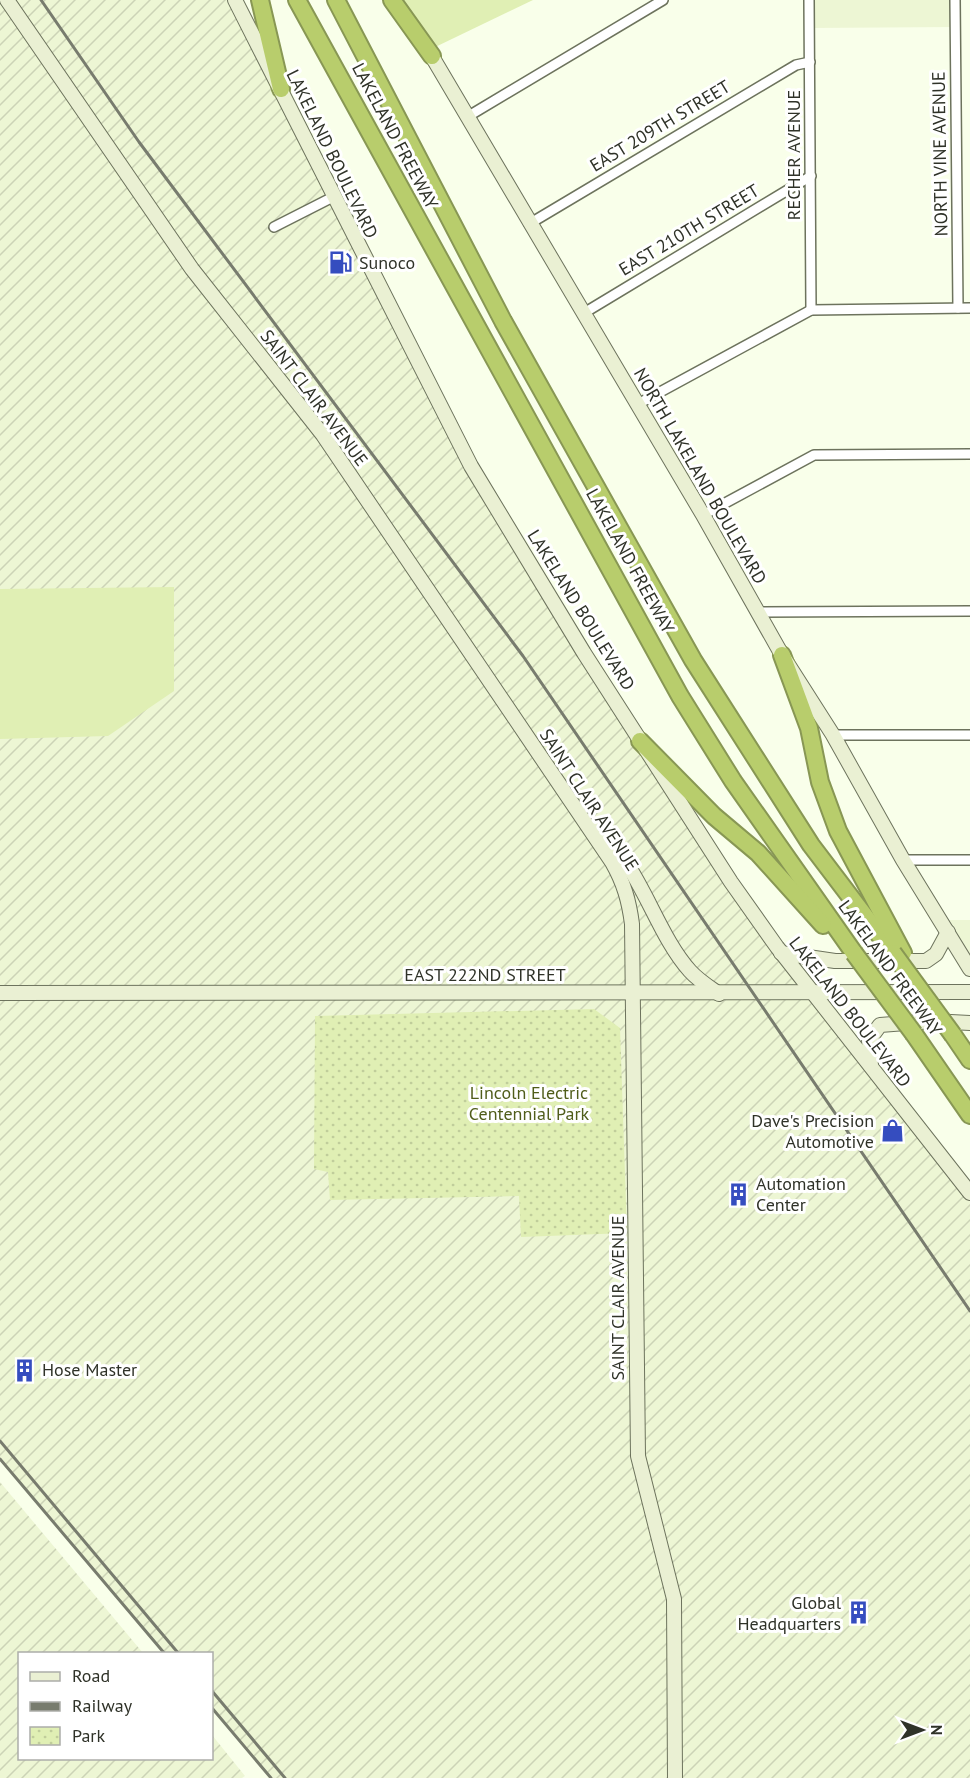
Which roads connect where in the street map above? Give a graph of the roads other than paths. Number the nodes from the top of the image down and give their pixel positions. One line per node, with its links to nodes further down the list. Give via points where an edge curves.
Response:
1 (7, 0): 32 (street, SAINT CLAIR AVENUE, via 192,269 323,435)
2 (235, 0): 13 (street, LAKELAND BOULEVARD)
3 (260, 0): 13 (highway)
4 (297, 0): 37 (highway, LAKELAND FREEWAY, via 680,696 733,781)
5 (336, 0): 38 (highway, LAKELAND FREEWAY, via 502,321 693,660 811,845)
6 (392, 0): 11 (highway)
7 (400, 0): 11 (street, NORTH LAKELAND BOULEVARD)
8 (663, 0): 14 (street)
9 (809, 0): 12 (street, RECHER AVENUE)
10 (956, 0): 19 (street, NORTH VINE AVENUE)
11 (432, 56): 14 (street, NORTH LAKELAND BOULEVARD)
12 (810, 62): 15 (street, RECHER AVENUE); 17 (street, EAST 209TH STREET, via 796,65)
13 (281, 89): 16 (street, LAKELAND BOULEVARD)
14 (467, 117): 17 (street, NORTH LAKELAND BOULEVARD)
15 (811, 176): 21 (street, RECHER AVENUE); 22 (street, EAST 210TH STREET)
16 (333, 196): 18 (street); 31 (street, LAKELAND BOULEVARD, via 471,466)
17 (529, 224): 22 (street, NORTH LAKELAND BOULEVARD)
18 (274, 227)
19 (958, 308): 20 (street); 21 (street)
20 (970, 308)
21 (811, 310): 23 (street)
22 (584, 313): 23 (street, NORTH LAKELAND BOULEVARD)
23 (638, 404): 25 (street, NORTH LAKELAND BOULEVARD)
24 (970, 454): 25 (street, via 814,455)
25 (703, 515): 27 (street, NORTH LAKELAND BOULEVARD)
26 (970, 611): 27 (street)
27 (758, 612): 28 (street, NORTH LAKELAND BOULEVARD)
28 (782, 655): 29 (street, NORTH LAKELAND BOULEVARD); 38 (highway, via 809,728 820,782 838,831)
29 (833, 735): 30 (street); 33 (street, NORTH LAKELAND BOULEVARD)
30 (970, 735)
31 (640, 741): 36 (street, LAKELAND BOULEVARD); 37 (highway, via 714,816 758,853 826,929)
32 (587, 824): 40 (street, SAINT CLAIR AVENUE, via 612,862 629,899); 43 (street, via 606,836 681,960)
33 (903, 860): 34 (street); 35 (street, NORTH LAKELAND BOULEVARD)
34 (970, 860)
35 (948, 932): 36 (street, via 936,954 926,960 835,961); 39 (street, NORTH LAKELAND BOULEVARD)
36 (781, 953): 44 (street, LAKELAND BOULEVARD)
37 (854, 953): 48 (highway, LAKELAND FREEWAY, bridge)
38 (898, 953): 46 (highway, LAKELAND FREEWAY, bridge)
39 (970, 969)
40 (634, 992): 42 (street, EAST 222ND STREET); 43 (street, EAST 222ND STREET); 50 (street, SAINT CLAIR AVENUE, via 638,1456 674,1599)
41 (970, 992): 44 (street, EAST 222ND STREET)
42 (0, 993)
43 (719, 994): 44 (street, EAST 222ND STREET)
44 (813, 994): 47 (street, LAKELAND BOULEVARD)
45 (970, 1023): 47 (street, via 880,1025 868,1040)
46 (970, 1060)
47 (872, 1068): 49 (street, LAKELAND BOULEVARD)
48 (970, 1115)
49 (970, 1193)
50 (675, 1778)

